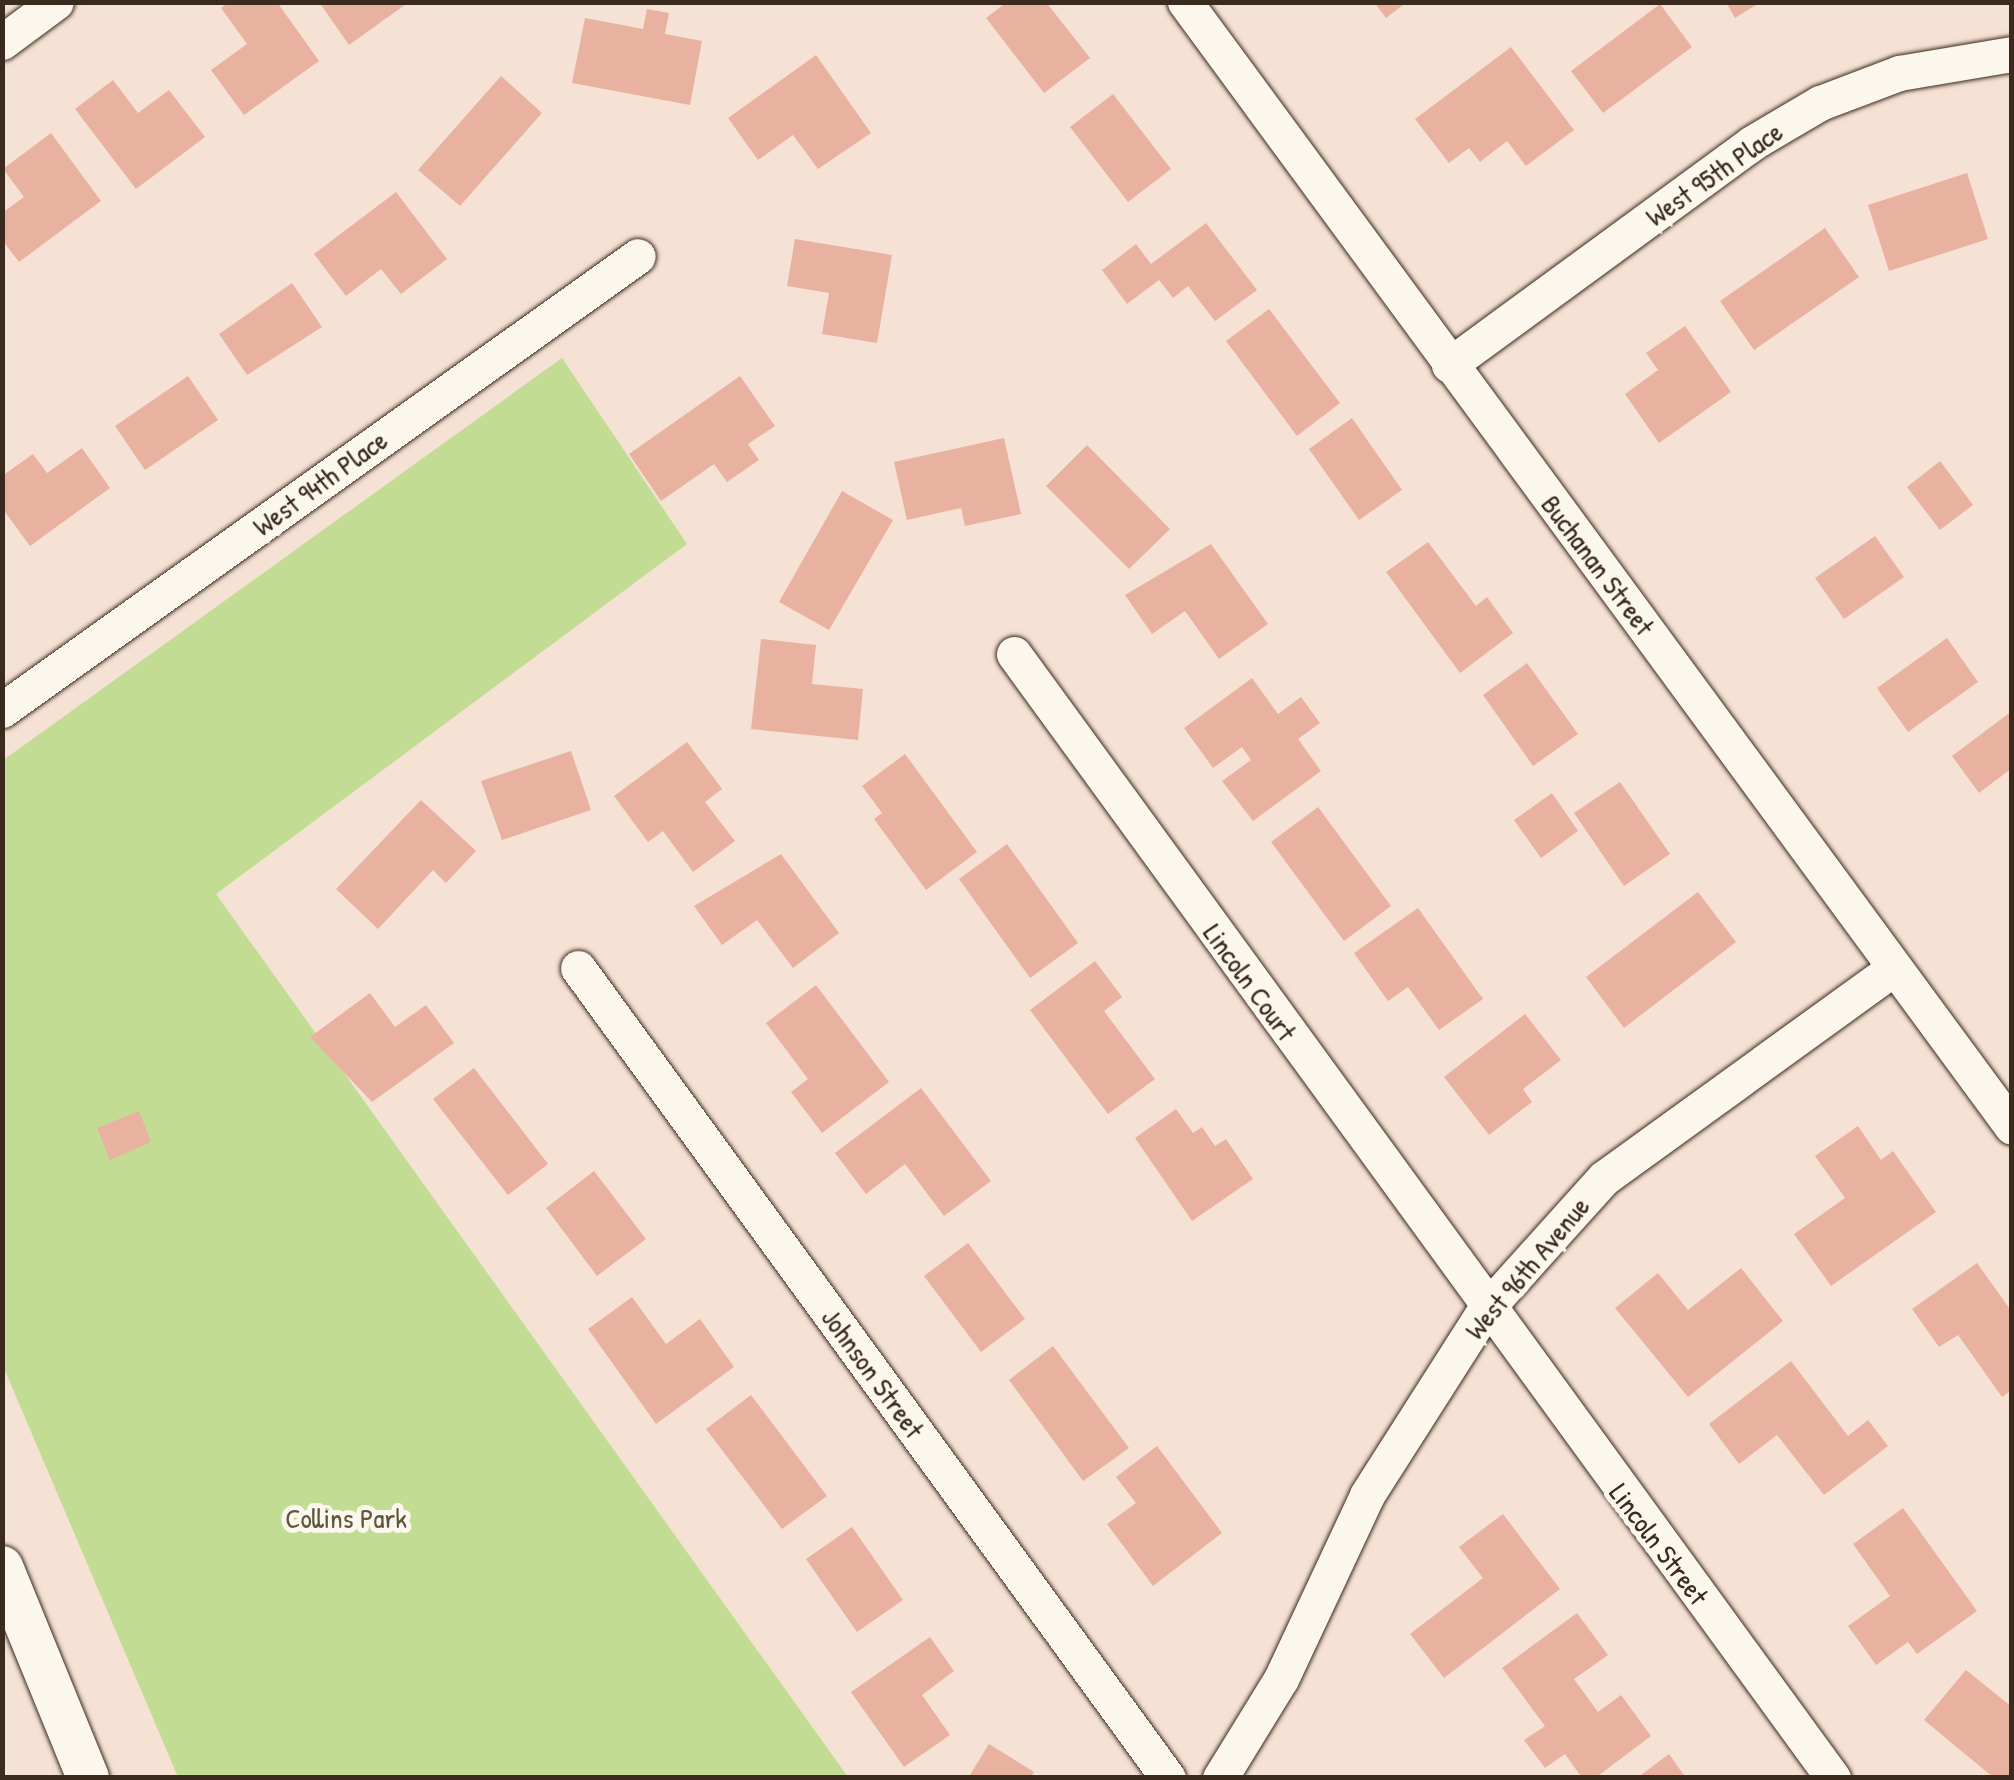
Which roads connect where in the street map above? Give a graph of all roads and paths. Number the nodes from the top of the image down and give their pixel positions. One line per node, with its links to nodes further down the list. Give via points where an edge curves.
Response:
1 (56, 2): 3 (street)
2 (1185, 2): 6 (street, Buchanan Street)
3 (2, 42)
4 (2012, 54): 6 (street, West 95th Place, via 1899,73 1820,103 1752,143)
5 (638, 256): 8 (street, West 94th Place)
6 (1450, 366): 10 (street, Buchanan Street)
7 (1014, 654): 12 (street, Lincoln Court)
8 (2, 710)
9 (578, 968): 15 (street, Johnson Street)
10 (1894, 968): 11 (street, Buchanan Street); 12 (street, West 96th Avenue, via 1604,1178)
11 (2012, 1127)
12 (1485, 1310): 16 (street, West 96th Avenue, via 1366,1496 1282,1679); 17 (street, Lincoln Street)
13 (2, 1567): 14 (street)
14 (88, 1778)
15 (1168, 1778)
16 (1220, 1778)
17 (1833, 1778)

